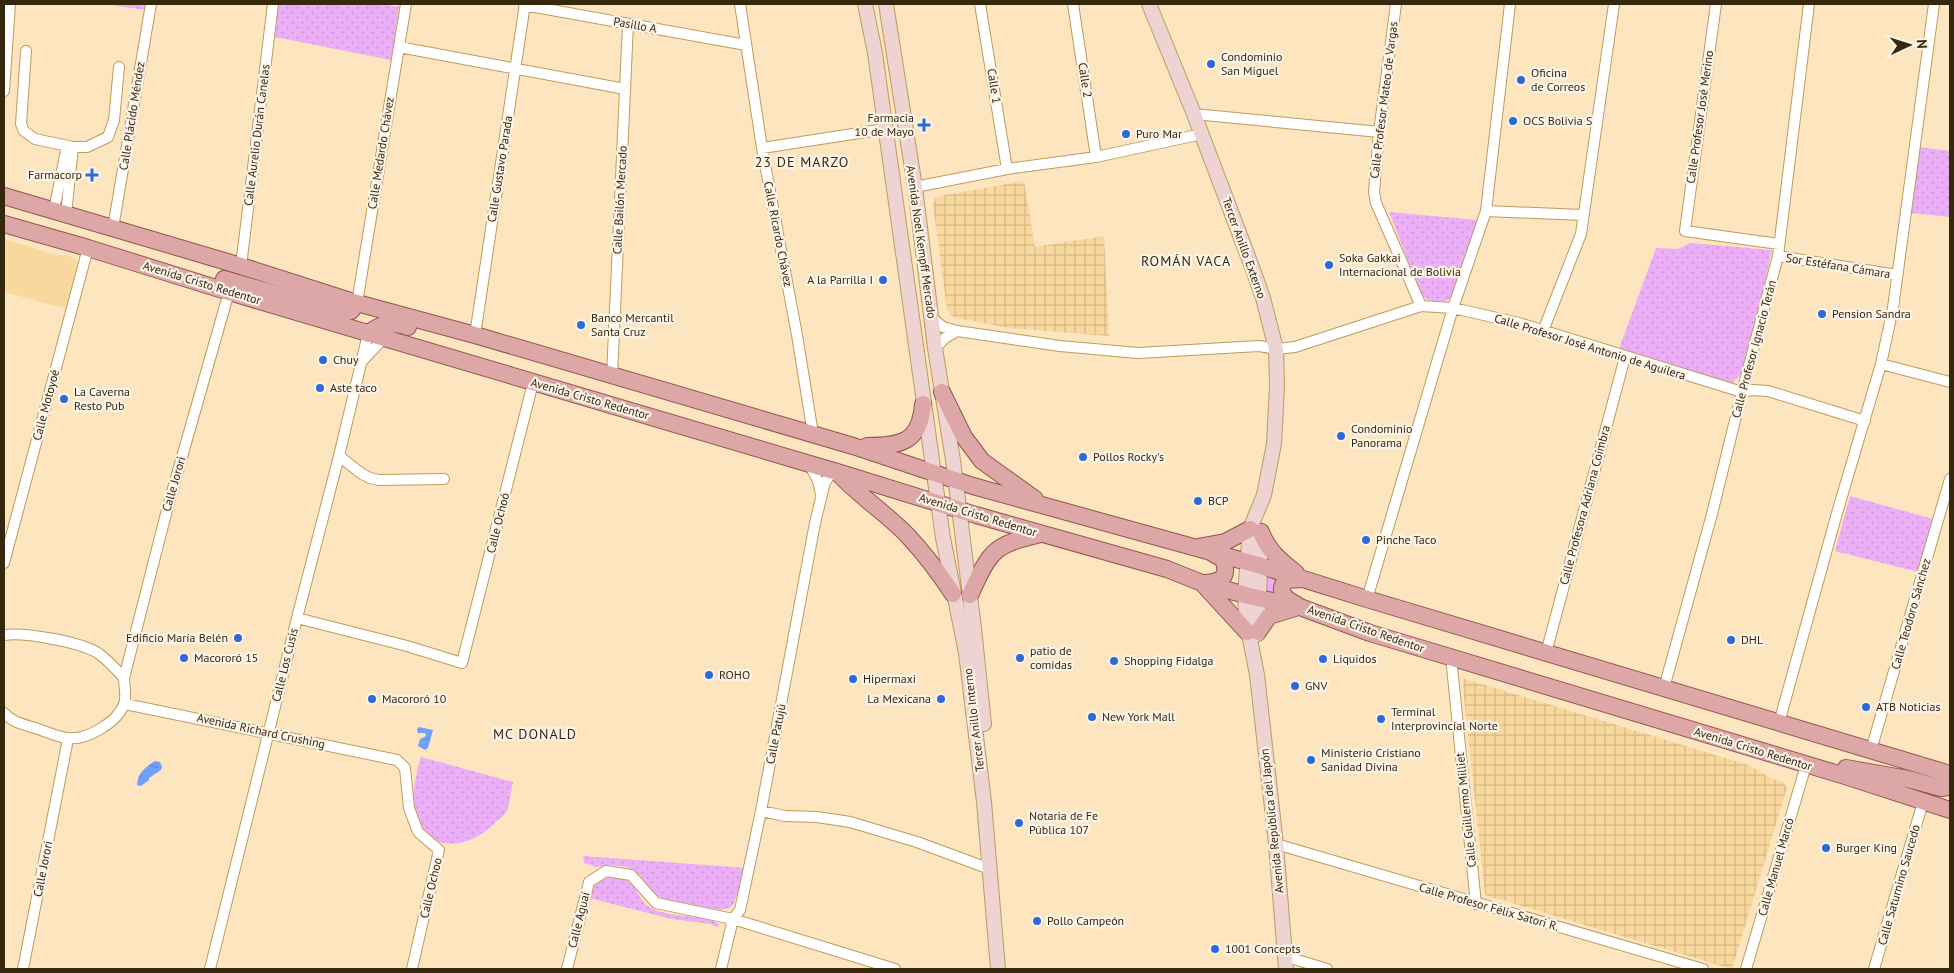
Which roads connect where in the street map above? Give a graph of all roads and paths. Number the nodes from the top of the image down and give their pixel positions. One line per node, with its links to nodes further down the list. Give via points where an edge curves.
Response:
1 (10, 4): 25 (street)
2 (151, 4): 40 (street, Calle Plácido Méndez)
3 (273, 4): 44 (street, Calle Aurelio Durán Canelas)
4 (406, 4): 20 (street, Calle Medardo Chávez)
5 (525, 4): 18 (street, Pasillo A); 23 (street, Calle Gustavo Parada)
6 (740, 4): 19 (street, Calle Ricardo Chávez)
7 (869, 4): 27 (main road, Avenida Noel Kempff Mercado)
8 (886, 4): 34 (main road, Avenida Noel Kempff Mercado)
9 (980, 4): 33 (street, Calle 1)
10 (1073, 4): 32 (street, Calle 2)
11 (1149, 4): 26 (main road, Tercer Anillo Externo)
12 (1396, 4): 28 (street, Calle Profesor Mateo de Vargas)
13 (1510, 4): 36 (street)
14 (1614, 4): 38 (street)
15 (1716, 4): 41 (street, Calle Profesor José Merino, via 1685,231)
16 (1809, 4): 41 (street, Calle Profesor Ignacio Terán)
17 (1934, 4): 46 (street)
18 (628, 24): 19 (street, Pasillo A); 24 (street, Calle Bailón Mercado)
19 (746, 46): 31 (street, Calle Ricardo Chávez)
20 (399, 47): 23 (street); 48 (street, Calle Medardo Chávez)
21 (26, 51): 30 (street, via 21,124 35,139)
22 (119, 67): 30 (street, via 114,120 108,137 87,146)
23 (515, 68): 24 (street); 55 (street, Calle Gustavo Parada)
24 (625, 89): 62 (street, Calle Bailón Mercado)
25 (4, 91)
26 (1194, 114): 28 (street); 29 (main road, Tercer Anillo Externo)
27 (885, 129): 31 (street); 67 (main road, Avenida Noel Kempff Mercado)
28 (1379, 132): 49 (street, Calle Profesor Mateo de Vargas, via 1376,203)
29 (1202, 134): 32 (street); 58 (main road, Tercer Anillo Externo, via 1263,298)
30 (70, 146): 37 (street)
31 (762, 148): 69 (street, Calle Ricardo Chávez)
32 (1096, 157): 33 (street)
33 (1007, 169): 34 (street)
34 (915, 187): 51 (main road, Avenida Noel Kempff Mercado)
35 (4, 196): 37 (main road)
36 (1486, 211): 38 (street); 50 (street)
37 (60, 212): 40 (main road)
38 (1583, 215): 53 (street, via 1581,234)
39 (4, 224): 42 (main road, Avenida Cristo Redentor)
40 (113, 228): 44 (main road)
41 (1779, 244): 43 (street, Calle Profesor Ignacio Terán)
42 (88, 248): 45 (main road, Avenida Cristo Redentor); 85 (street, Calle Motoyoé)
43 (1778, 256): 46 (street, Sor Estéfana Cámara); 66 (street, Calle Profesor Ignacio Terán)
44 (241, 266): 48 (main road)
45 (148, 267): 47 (main road, Avenida Cristo Redentor); 48 (main road, via 188,270 338,312 351,311)
46 (1897, 275): 61 (street)
47 (228, 292): 54 (main road, Avenida Cristo Redentor); 100 (street, Calle Jorori)
48 (357, 303): 55 (main road)
49 (1421, 306): 50 (street, Calle Profesor José Antonio de Aguilera); 58 (street, Calle Profesor José Antonio de Aguilera, via 1295,347)
50 (1453, 308): 53 (street, Calle Profesor José Antonio de Aguilera); 92 (street)
51 (932, 318): 52 (street, Calle Profesor José Antonio de Aguilera, via 943,327); 57 (main road, Avenida Noel Kempff Mercado)
52 (958, 331): 57 (street); 58 (street, Calle Profesor José Antonio de Aguilera, via 1060,346 1138,353 1260,346)
53 (1543, 331): 59 (street, Calle Profesor José Antonio de Aguilera)
54 (368, 334): 56 (main road, Avenida Cristo Redentor); 60 (street, Calle Los Cusis); 62 (main road, via 376,326 391,322 570,372)
55 (475, 335): 62 (main road)
56 (384, 338): 60 (street, Calle Los Cusis); 64 (main road, Avenida Cristo Redentor)
57 (935, 348): 65 (main road, Avenida Noel Kempff Mercado)
58 (1276, 349): 82 (main road, Tercer Anillo Externo, via 1278,386 1274,444)
59 (1625, 357): 66 (street, Calle Profesor José Antonio de Aguilera); 97 (street, Calle Profesora Adriana Coímbra)
60 (362, 362): 71 (street, Calle Los Cusis)
61 (1881, 364): 63 (street); 68 (street)
62 (612, 376): 69 (main road)
63 (1950, 382)
64 (533, 383): 72 (main road, Avenida Cristo Redentor); 94 (street, Calle Ochoó, via 462,663)
65 (942, 392): 77 (main road, Avenida Noel Kempff Mercado); 80 (main road, via 964,437 982,461)
66 (1742, 392): 68 (street, Calle Profesor José Antonio de Aguilera, via 1768,391); 101 (street, Calle Profesor Ignacio Terán)
67 (923, 404): 70 (main road, via 918,429 909,439 896,445); 74 (main road, Avenida Noel Kempff Mercado)
68 (1866, 421): 104 (street)
69 (812, 434): 70 (main road)
70 (853, 446): 74 (main road)
71 (339, 456): 75 (street, via 370,478 379,480); 94 (street, Calle Los Cusis)
72 (809, 464): 73 (main road, Avenida Cristo Redentor); 78 (street)
73 (835, 471): 78 (street, Calle Patujú, via 828,476); 79 (main road, Avenida Cristo Redentor); 89 (main road, via 908,536)
74 (934, 474): 77 (main road); 79 (main road, Tercer Anillo Interno)
75 (444, 479)
76 (1950, 479): 107 (street, Calle Teodoro Sánchez)
77 (955, 480): 80 (main road); 81 (main road, Tercer Anillo Interno)
78 (822, 495): 114 (street, Calle Patujú)
79 (938, 504): 81 (main road, Avenida Cristo Redentor); 89 (main road, Tercer Anillo Interno)
80 (1047, 507): 84 (main road)
81 (958, 510): 83 (main road, Avenida Cristo Redentor); 90 (main road, Tercer Anillo Interno)
82 (1255, 531): 84 (main road); 86 (main road, Tercer Anillo Externo); 87 (main road, via 1275,556)
83 (1040, 534): 88 (main road, Avenida Cristo Redentor, via 1167,569); 90 (main road, via 995,551)
84 (1203, 550): 86 (main road); 88 (main road, via 1223,560 1225,573 1219,581)
85 (4, 563)
86 (1253, 563): 87 (main road); 91 (main road, Tercer Anillo Externo)
87 (1304, 579): 92 (main road); 93 (main road, via 1286,580 1281,586 1285,598)
88 (1204, 583): 91 (main road, Avenida Cristo Redentor); 95 (main road)
89 (953, 594): 116 (main road, Tercer Anillo Interno, via 966,652)
90 (970, 595): 128 (main road, Tercer Anillo Interno)
91 (1252, 597): 93 (main road, Avenida Cristo Redentor); 95 (main road, Tercer Anillo Externo)
92 (1366, 599): 97 (main road)
93 (1300, 607): 95 (main road, via 1269,616); 98 (main road, Avenida Cristo Redentor, via 1370,633)
94 (297, 618): 105 (street, Calle Los Cusis)
95 (1252, 632): 99 (main road, Tercer Anillo Externo, via 1250,639)
96 (4, 635): 100 (street, via 17,634 82,646 99,654)
97 (1546, 653): 101 (main road)
98 (1451, 657): 109 (main road, Avenida Cristo Redentor); 117 (street, Calle Guillermo Milliet)
99 (1256, 673): 115 (main road, Avenida República del Japón)
100 (124, 678): 102 (street, Calle Jorori)
101 (1664, 688): 104 (main road)
102 (124, 704): 105 (street, Avenida Richard Crushing); 106 (street, via 116,717 102,728)
103 (4, 713): 106 (street, via 18,723)
104 (1779, 723): 107 (main road)
105 (268, 733): 108 (street, Avenida Richard Crushing); 122 (street, Calle Los Cusis)
106 (68, 739): 121 (street, Calle Jorori)
107 (1871, 750): 110 (main road)
108 (397, 760): 123 (street, Calle Ochoo, via 405,768 409,808 418,832 439,850)
109 (1814, 767): 110 (main road, via 1850,768 1948,787 1948,777); 112 (main road, Avenida Cristo Redentor); 131 (street, Calle Manuel Marcó)
110 (1927, 767): 111 (main road)
111 (1950, 774)
112 (1924, 802): 113 (main road, Avenida Cristo Redentor); 132 (street, Calle Saturnino Saucedo)
113 (1950, 810)
114 (761, 811): 116 (street, via 850,822); 118 (street, Calle Patujú, via 740,910)
115 (1276, 844): 117 (street, Calle Profesor Félix Satori R.); 119 (main road, Avenida República del Japón)
116 (990, 869): 127 (main road, Tercer Anillo Interno)
117 (1476, 904): 130 (street, Calle Profesor Félix Satori R.)
118 (733, 919): 120 (street, Calle Aguaí); 124 (street, Calle Aguaí, via 656,903 631,875 606,871 589,882); 125 (street, Calle Patujú)
119 (1285, 963): 129 (street)
120 (871, 966): 126 (street, Calle Aguaí)
121 (23, 969)
122 (210, 969)
123 (412, 969)
124 (567, 969)
125 (721, 969)
126 (894, 969)
127 (998, 969)
128 (1004, 969)
129 (1327, 969)
130 (1704, 969)
131 (1746, 969)
132 (1874, 969)

